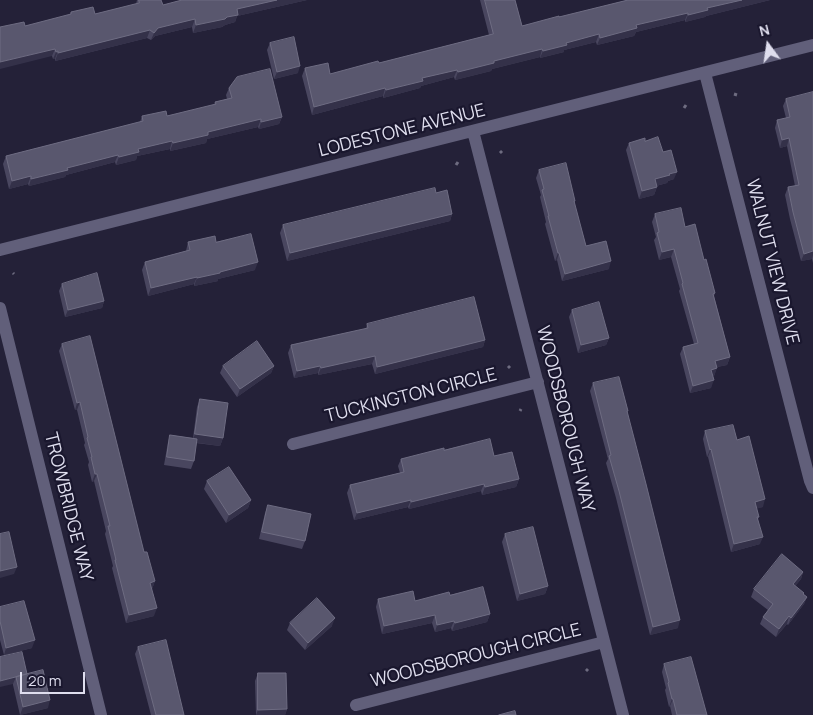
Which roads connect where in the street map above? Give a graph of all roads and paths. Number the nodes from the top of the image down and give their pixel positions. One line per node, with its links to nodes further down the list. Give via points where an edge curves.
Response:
1 (813, 46): 2 (street, LODESTONE AVENUE)
2 (705, 73): 3 (street, LODESTONE AVENUE); 8 (street, WALNUT VIEW DRIVE)
3 (474, 131): 4 (street, LODESTONE AVENUE); 6 (street, WOODSBOROUGH WAY)
4 (0, 250)
5 (0, 308): 11 (street, TROWBRIDGE WAY)
6 (538, 382): 7 (street, TUCKINGTON CIRCLE); 9 (street, WOODSBOROUGH WAY)
7 (293, 444)
8 (813, 488)
9 (604, 642): 10 (street, WOODSBOROUGH CIRCLE); 12 (street, WOODSBOROUGH WAY)
10 (356, 705)
11 (101, 715)
12 (623, 715)

